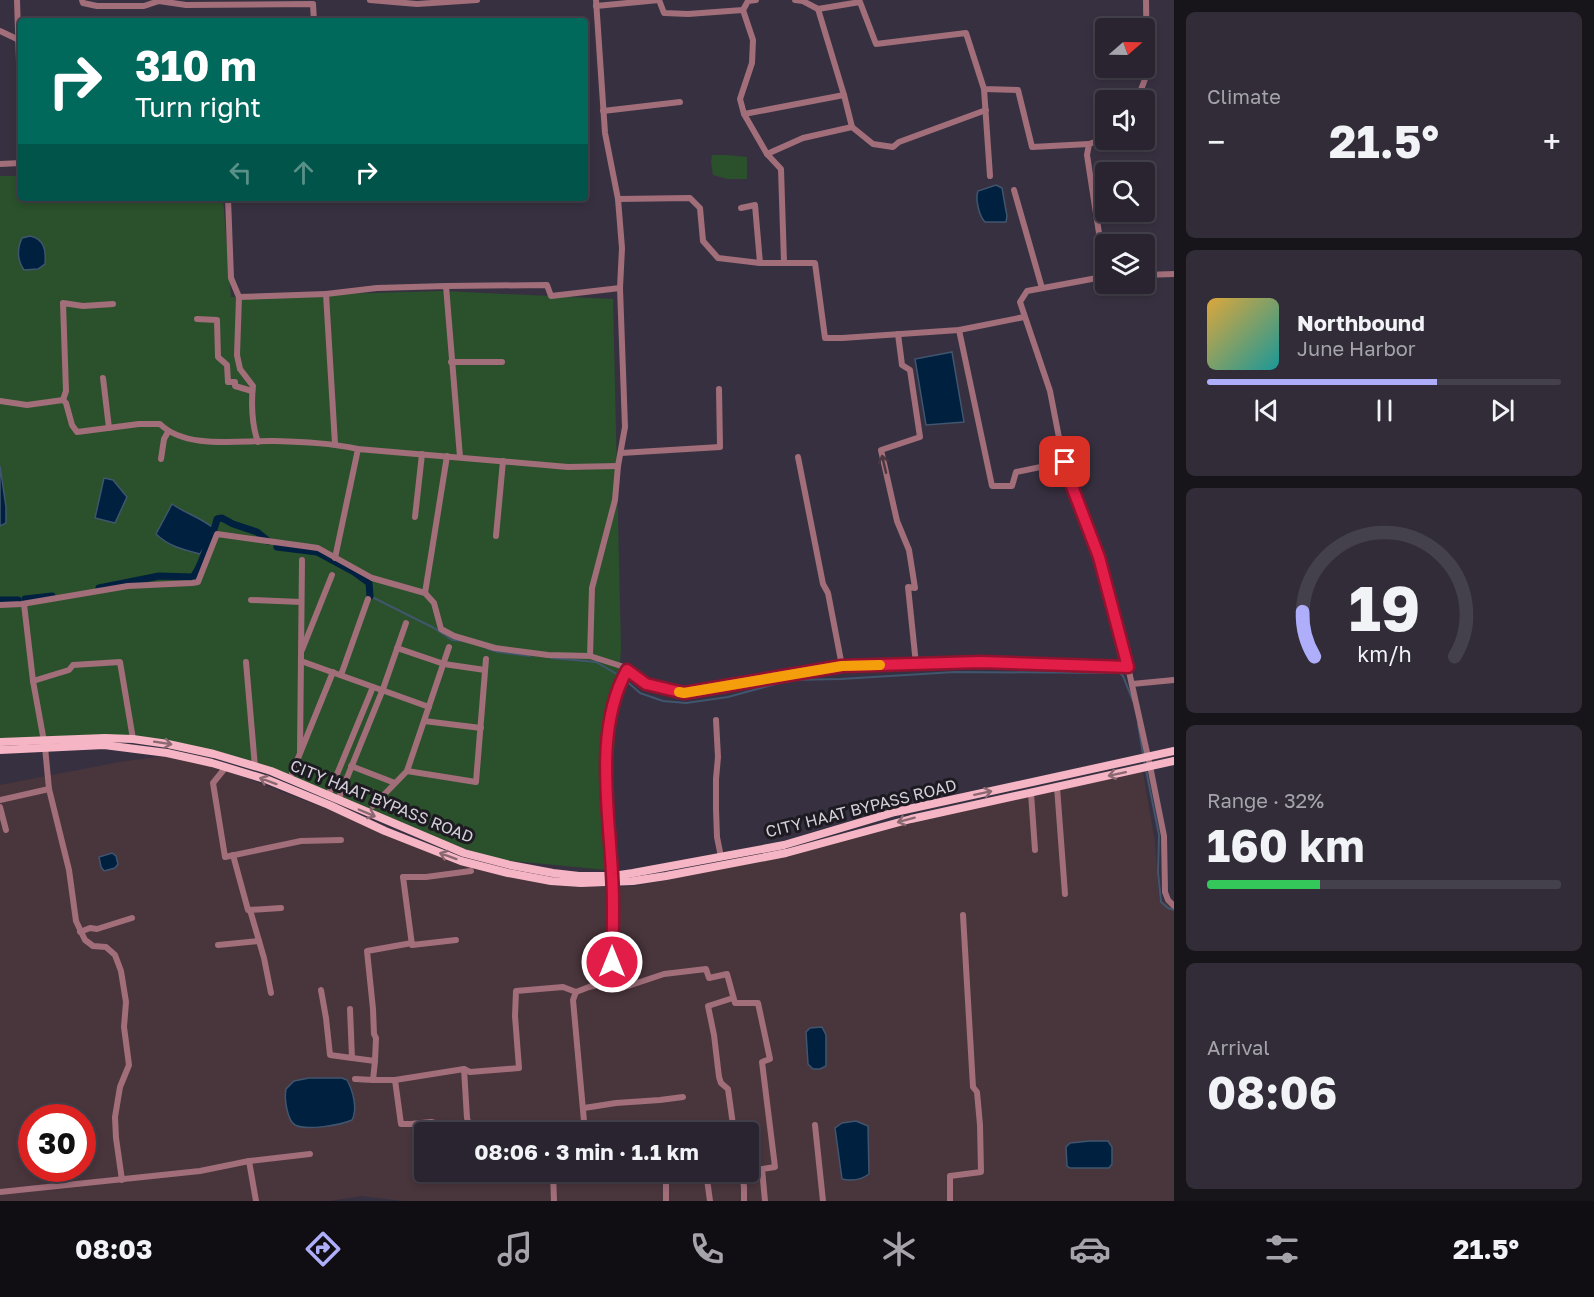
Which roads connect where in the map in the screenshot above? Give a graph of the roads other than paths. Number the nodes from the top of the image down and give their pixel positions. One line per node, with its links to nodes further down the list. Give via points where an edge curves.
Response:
1 (17, 0): 15 (street)
2 (82, 0): 9 (street, via 97,6 144,6 159,0 186,5)
3 (370, 0): 8 (street)
4 (477, 0): 8 (street, via 417,4)
5 (756, 0): 12 (street, via 748,1)
6 (795, 0): 11 (street)
7 (1146, 0): 18 (street, via 1147,74)
8 (397, 1)
9 (314, 2): 13 (street)
10 (596, 3): 12 (street, via 659,0 664,13); 22 (street)
11 (818, 9): 17 (street, via 860,2 876,44 966,33); 19 (street)
12 (743, 10): 23 (street, via 753,40 752,63 740,99)
13 (314, 18)
14 (0, 31): 15 (street)
15 (17, 39): 16 (street)
16 (18, 60)
17 (984, 89): 21 (street); 26 (street, via 1018,90 1032,147)
18 (1141, 90)
19 (844, 95): 23 (street); 24 (street)
20 (680, 102): 22 (street)
21 (986, 110): 24 (street, via 893,147 873,144); 30 (street)
22 (603, 111): 32 (street)
23 (744, 114): 27 (street)
24 (852, 127): 27 (street, via 803,138)
25 (1095, 142): 26 (street)
26 (1089, 144): 35 (street, via 1087,155)
27 (767, 154): 36 (street, via 781,169)
28 (18, 163): 29 (street)
29 (0, 164)
30 (990, 176)
31 (1014, 190): 43 (street)
32 (618, 199): 37 (street, via 690,198 700,208 703,240 718,258); 42 (street)
33 (228, 201): 45 (street, via 231,278)
34 (741, 208): 37 (street, via 755,205)
35 (1100, 234)
36 (784, 262): 37 (street); 50 (street, via 815,263 825,338)
37 (760, 263)
38 (1174, 274): 39 (street)
39 (1155, 275)
40 (1095, 278): 43 (street)
41 (446, 286): 42 (street, via 547,285 551,296); 44 (street); 51 (street)
42 (620, 288): 63 (street, via 625,427)
43 (1042, 288): 47 (street, via 1027,291 1020,302)
44 (326, 294): 45 (street); 61 (street)
45 (239, 297): 55 (street, via 237,355)
46 (112, 304): 56 (street, via 63,303)
47 (1024, 317): 49 (street); 70 (street, via 1050,391)
48 (197, 319): 55 (street, via 217,320 218,357 227,365 228,382)
49 (959, 330): 50 (street); 70 (street, via 992,486 1012,486 1016,471)
50 (898, 334): 92 (street, one-way to 50, via 908,587 915,588 913,571 881,450 920,437 910,370 902,364)
51 (451, 362): 52 (street); 67 (street)
52 (502, 362)
53 (103, 378): 58 (street)
54 (719, 389): 63 (street, via 720,447)
55 (252, 391): 60 (street)
56 (63, 400): 57 (street, via 27,405); 58 (street, via 77,432)
57 (0, 401)
58 (109, 428): 59 (street, via 160,424)
59 (168, 432): 60 (street, via 201,441); 68 (street)
60 (258, 442): 61 (street)
61 (336, 444): 62 (street)
62 (358, 449): 64 (street); 74 (street)
63 (621, 453): 71 (street)
64 (422, 454): 65 (street); 72 (street)
65 (447, 456): 67 (street); 77 (street)
66 (798, 457): 93 (street)
67 (460, 458): 69 (street)
68 (161, 459)
69 (503, 461): 71 (street, via 568,467); 73 (street)
70 (1065, 462): 94 (street, via 1099,557)
71 (618, 466): 87 (street, via 615,500 592,588)
72 (415, 517)
73 (496, 536)
74 (335, 558): 77 (street, via 372,578); 81 (street, via 318,548 217,534 198,582 128,586)
75 (302, 560): 80 (street)
76 (332, 575): 86 (street)
77 (425, 593): 87 (street, via 434,603 441,629 454,636 495,648)
78 (368, 599): 98 (street)
79 (251, 600): 80 (street)
80 (301, 602): 86 (street)
81 (24, 604): 82 (street); 100 (street)
82 (0, 605)
83 (406, 623): 85 (street)
84 (449, 647): 91 (street)
85 (397, 648): 91 (street); 103 (street)
86 (301, 653): 89 (street)
87 (590, 656): 96 (street)
88 (486, 659): 95 (street)
89 (301, 661): 97 (street); 113 (street)
90 (246, 662): 116 (street)
91 (444, 664): 95 (street); 104 (street)
92 (916, 664): 93 (street); 94 (street)
93 (842, 666): 96 (street, via 684,693 646,684)
94 (1128, 667): 101 (street)
95 (485, 670): 107 (street)
96 (626, 671): 137 (street, via 613,703 605,783)
97 (333, 672): 98 (street); 113 (street)
98 (341, 675): 102 (street)
99 (1174, 680): 101 (street)
100 (33, 681): 108 (street, via 69,670 73,665 120,662); 110 (street)
101 (1132, 684): 114 (street)
102 (373, 687): 103 (street); 126 (street)
103 (383, 690): 104 (street); 117 (street)
104 (429, 707): 106 (street)
105 (717, 720): 135 (street, via 716,809)
106 (424, 721): 107 (street); 120 (street)
107 (481, 728): 120 (street, via 476,782)
108 (134, 739): 110 (main road, CITY HAAT BYPASS ROAD); 116 (main road, CITY HAAT BYPASS ROAD, one-way to 116)
109 (0, 742): 110 (main road, CITY HAAT BYPASS ROAD)
110 (44, 743): 111 (main road, CITY HAAT BYPASS ROAD); 119 (main road, CITY HAAT BYPASS ROAD, via 135,748); 124 (street)
111 (0, 750)
112 (1174, 751): 114 (main road, CITY HAAT BYPASS ROAD)
113 (300, 752): 121 (street)
114 (1148, 756): 118 (street); 135 (main road, CITY HAAT BYPASS ROAD, one-way to 114, via 784,845 895,812)
115 (1174, 760): 118 (main road, CITY HAAT BYPASS ROAD)
116 (255, 766): 126 (main road, CITY HAAT BYPASS ROAD)
117 (351, 766): 122 (street); 128 (street)
118 (1150, 766): 123 (main road, CITY HAAT BYPASS ROAD, one-way to 123); 139 (street, via 1164,836 1164,892)
119 (226, 767): 134 (street, via 213,783 223,851 225,857); 137 (main road, CITY HAAT BYPASS ROAD, one-way to 119, via 581,884 551,881 461,861 268,780)
120 (407, 771): 122 (street)
121 (292, 772)
122 (395, 783): 129 (street)
123 (1058, 787): 125 (main road, CITY HAAT BYPASS ROAD); 138 (street)
124 (49, 789): 127 (street); 144 (street)
125 (1031, 793): 133 (street); 137 (main road, CITY HAAT BYPASS ROAD, one-way to 137, via 911,819 786,853 666,876)
126 (328, 796): 128 (main road, CITY HAAT BYPASS ROAD)
127 (0, 800)
128 (338, 800): 137 (main road, CITY HAAT BYPASS ROAD, one-way to 137, via 464,853 552,873)
129 (373, 806)
130 (0, 807): 131 (street)
131 (6, 830)
132 (341, 840): 134 (street, via 301,841)
133 (1035, 849)
134 (233, 855): 141 (street, via 242,895)
135 (721, 857): 137 (main road, CITY HAAT BYPASS ROAD)
136 (471, 871): 147 (street, via 403,877)
137 (613, 879): 149 (street)
138 (1065, 894)
139 (1174, 906)
140 (281, 908): 141 (street)
141 (250, 910): 146 (street)
142 (963, 915): 183 (street, via 981,1172 950,1176)
143 (132, 918): 144 (street)
144 (80, 932): 170 (street, via 93,946 106,947 115,955 121,971 129,1065 120,1087 115,1118)
145 (456, 940): 147 (street)
146 (259, 941): 148 (street); 152 (street)
147 (412, 943): 156 (street, via 367,951)
148 (218, 945)
149 (609, 982): 151 (street); 153 (street, via 619,989 664,974 706,969 709,978 727,974)
150 (321, 990): 155 (street, via 330,1055)
151 (576, 992): 157 (street, via 563,987 516,991 519,1068 470,1072); 162 (street, via 573,1000)
152 (271, 993)
153 (733, 998): 165 (street, via 708,1006 718,1077 728,1089); 181 (street, via 735,1003 758,1003 770,1059 762,1062 775,1167 762,1169)
154 (350, 1009): 155 (street)
155 (352, 1058): 156 (street)
156 (375, 1061): 159 (street)
157 (464, 1069): 160 (street); 163 (street)
158 (356, 1078): 159 (street)
159 (373, 1080): 160 (street)
160 (395, 1080): 166 (street, via 401,1124)
161 (683, 1097): 162 (street)
162 (584, 1108): 164 (street)
163 (468, 1122)
164 (585, 1122)
165 (733, 1122)
166 (414, 1124)
167 (815, 1125): 182 (street)
168 (310, 1154): 169 (street)
169 (249, 1161): 170 (street); 176 (street)
170 (122, 1180): 175 (street)
171 (553, 1182): 177 (street)
172 (666, 1182): 178 (street)
173 (707, 1182): 179 (street)
174 (743, 1182): 180 (street)
175 (0, 1192)
176 (256, 1201)
177 (554, 1201)
178 (666, 1201)
179 (710, 1201)
180 (744, 1201)
181 (765, 1201)
182 (823, 1201)
183 (950, 1201)

